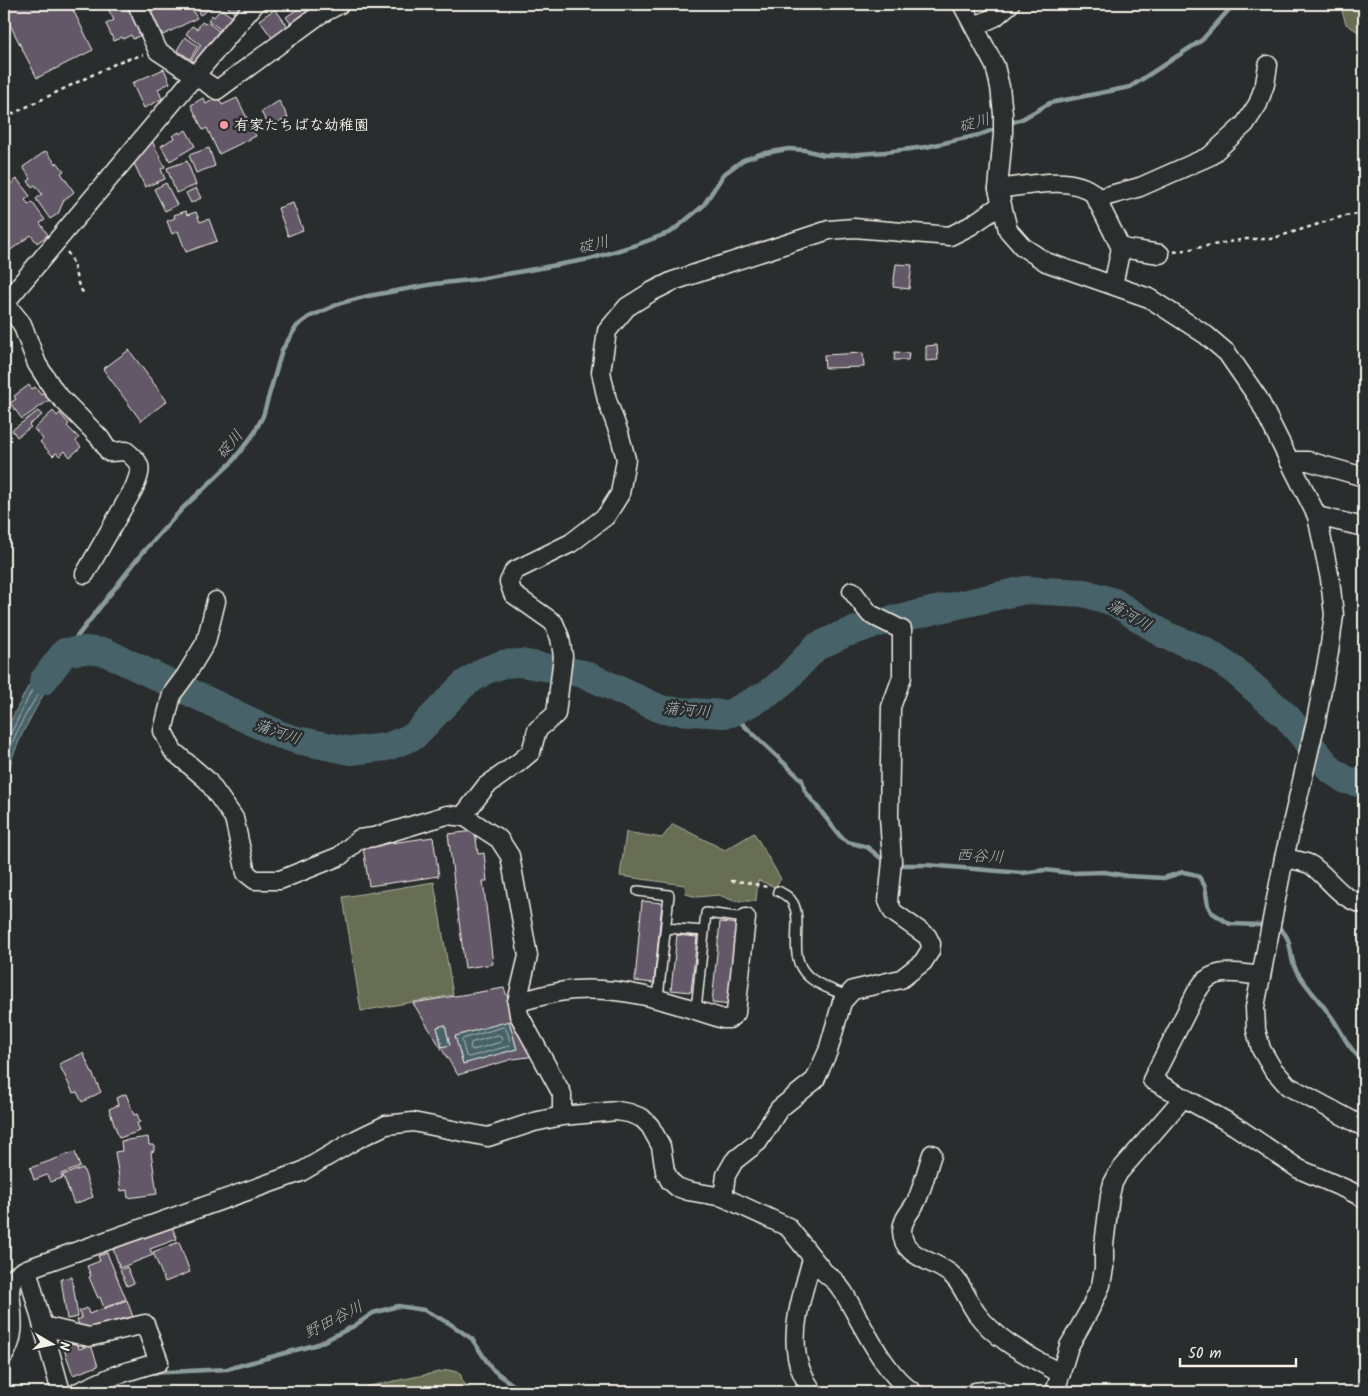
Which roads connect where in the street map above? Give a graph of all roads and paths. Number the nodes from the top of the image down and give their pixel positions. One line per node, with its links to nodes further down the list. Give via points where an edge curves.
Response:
1 (137, 4): 7 (street)
2 (255, 4): 9 (street)
3 (340, 4): 9 (street, via 319,15 217,90)
4 (962, 4): 6 (street)
5 (1010, 4): 6 (street, via 995,17)
6 (974, 26): 11 (street, via 995,66 1003,114)
7 (158, 51): 9 (street); 10 (path, via 121,61)
8 (1268, 65): 12 (street, via 1258,104 1245,124 1210,156 1140,187)
9 (195, 75): 14 (street)
10 (4, 118)
11 (1000, 197): 12 (street, via 1059,183 1087,188); 17 (street, via 1008,230 1023,247 1046,262); 27 (street, via 970,226 950,236 854,228 829,230 673,281 627,307 608,331 601,372 626,459 620,494 606,516 571,543 514,571 509,582 513,594 554,623 560,638 563,656 556,714 537,730 530,752 486,786)
12 (1096, 199): 15 (street)
13 (1364, 213): 16 (path, via 1344,216 1272,239 1246,239)
14 (55, 242): 18 (path, via 70,254 79,287); 19 (street)
15 (1121, 248): 16 (street); 17 (street)
16 (1160, 254)
17 (1113, 285): 20 (street, via 1149,298 1227,353 1258,398)
18 (86, 295)
19 (4, 303): 24 (street, via 22,324 37,364 55,392 109,452 126,451 140,467 134,488)
20 (1289, 461): 21 (street, via 1308,461); 22 (street)
21 (1364, 477)
22 (1317, 516): 23 (street); 28 (street, via 1334,615 1316,721)
23 (1364, 527)
24 (85, 574)
25 (852, 592): 37 (street, via 870,614 902,630 902,677 891,707 889,816 892,864 888,901 893,912 927,936 931,944 923,962 901,979 862,986)
26 (216, 601): 27 (street, via 206,642 172,694 164,731 173,750 207,780 234,818 246,873 255,880 280,880 340,856 359,839 447,815)
27 (465, 817): 39 (street, via 499,839 510,856 528,956)
28 (1284, 858): 32 (street, via 1310,865 1337,891); 36 (street)
29 (731, 881): 31 (path, via 758,883)
30 (638, 891): 34 (lane, via 669,895)
31 (778, 891): 37 (lane, via 793,903 796,949 802,969 816,982)
32 (1364, 904)
33 (746, 918): 35 (lane, via 706,913); 40 (street, via 736,1013 729,1019 723,1019)
34 (666, 928): 35 (lane); 38 (lane)
35 (704, 931): 40 (lane)
36 (1261, 976): 41 (street, via 1215,975 1206,980 1196,993 1152,1080); 43 (street, via 1255,1007 1256,1030 1260,1049 1272,1068 1288,1086)
37 (846, 996): 45 (street, via 815,1080 779,1109 758,1142 734,1161 726,1175)
38 (658, 998): 39 (street, via 591,989); 40 (street)
39 (517, 1002): 42 (street, via 519,1015 562,1094)
40 (696, 1010)
41 (1184, 1097): 46 (street, via 1299,1169); 51 (street, via 1113,1183 1101,1285 1069,1346)
42 (562, 1116): 45 (street, via 617,1111 642,1118 661,1146 670,1181 688,1191); 48 (street, via 488,1137 413,1122 386,1125 301,1172)
43 (1364, 1127)
44 (932, 1154): 51 (street, via 916,1202 904,1219 902,1229 906,1246 912,1253 952,1275 977,1314 1005,1341)
45 (723, 1196): 47 (street, via 788,1227)
46 (1364, 1198)
47 (812, 1258): 54 (street, via 796,1336 797,1358); 55 (street, via 844,1293 886,1364)
48 (27, 1269): 49 (street); 50 (street, via 11,1282 13,1328)
49 (43, 1326): 52 (street); 53 (street, via 89,1337 145,1324 158,1362 116,1375)
50 (4, 1355)
51 (1061, 1374): 58 (street)
52 (61, 1392)
53 (78, 1392)
54 (813, 1392)
55 (913, 1392)
56 (975, 1392): 57 (street)
57 (1001, 1392)
58 (1055, 1392)

